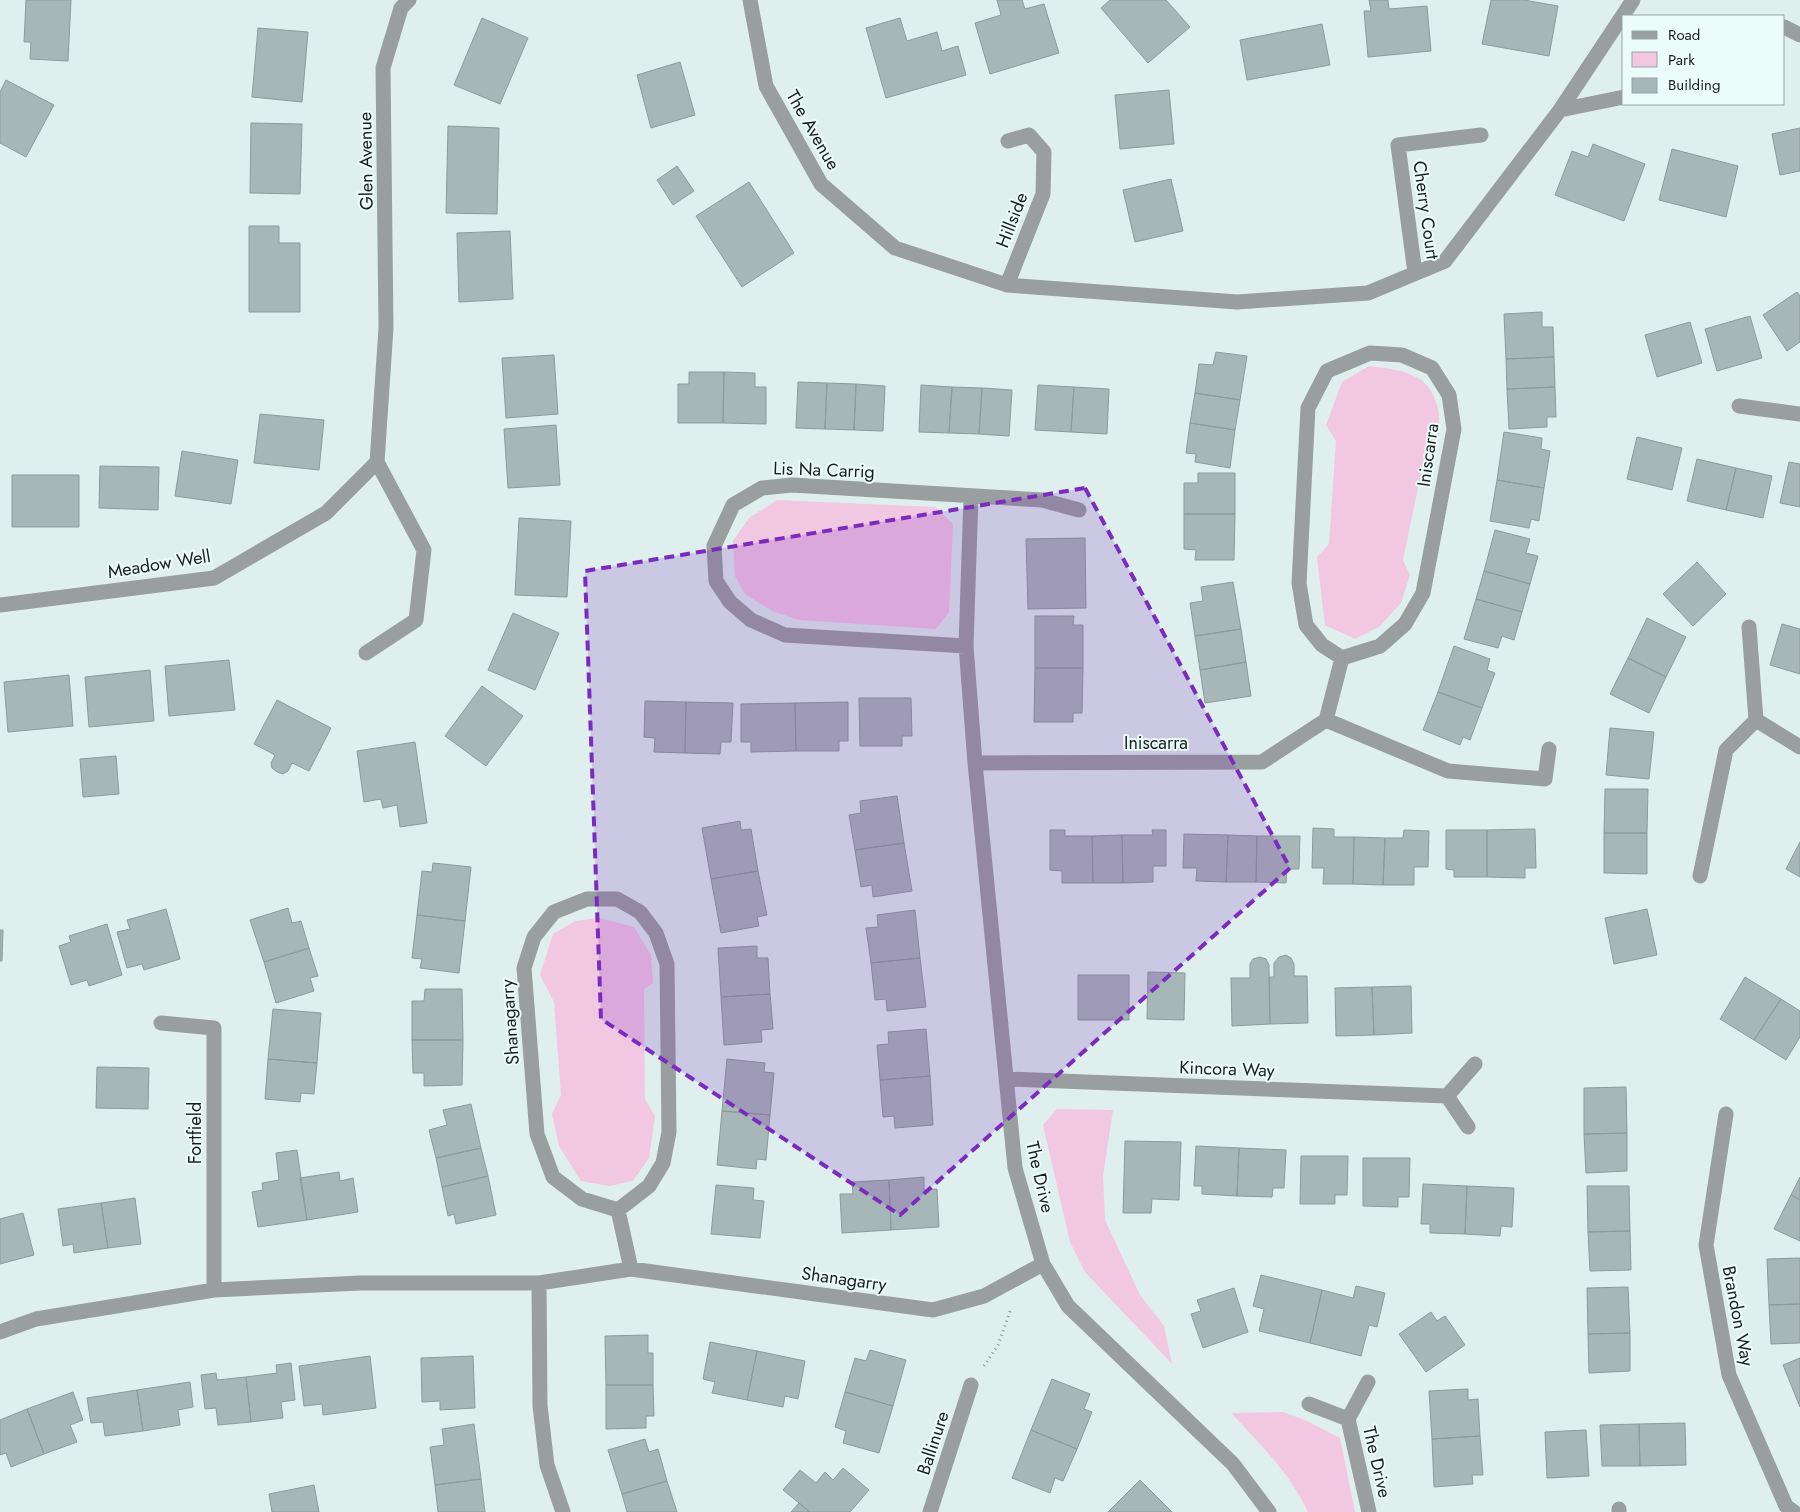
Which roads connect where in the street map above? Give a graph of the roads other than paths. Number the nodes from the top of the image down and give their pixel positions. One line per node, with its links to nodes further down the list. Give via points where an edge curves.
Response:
1 (409, 0): 16 (street, Glen Avenue, via 402,8 383,68 386,328)
2 (750, 0): 13 (street, The Avenue, via 766,86 821,184 895,248)
3 (1633, 0): 4 (street)
4 (1623, 15)
5 (1622, 17): 9 (street)
6 (1785, 28): 7 (street)
7 (1800, 35)
8 (1622, 97): 9 (street)
9 (1560, 110): 12 (street, via 1445,261)
10 (1481, 135): 12 (street, Cherry Court, via 1398,145)
11 (1008, 141): 13 (street, Hillside, via 1029,135 1044,152 1043,194)
12 (1415, 273): 13 (street, via 1368,294 1237,302)
13 (1006, 285)
14 (1738, 406): 15 (street)
15 (1800, 414)
16 (377, 462): 19 (street, Meadow Well, via 326,513 214,578); 22 (street, via 424,550 416,620)
17 (971, 496): 18 (street, Lis Na Carrig, via 1042,500); 21 (street); 21 (street, Lis Na Carrig, via 792,485 762,488 733,505 714,546 716,581 730,602 751,620 785,635)
18 (1079, 510)
19 (0, 605)
20 (1749, 627): 25 (street)
21 (966, 646): 28 (street)
22 (366, 653)
23 (1342, 658): 23 (street, Iniscarra, via 1322,645 1306,625 1299,583 1308,408 1327,371 1370,353 1402,354 1432,368 1449,395 1454,429 1423,593 1405,624 1380,646); 24 (street)
24 (1326, 720): 27 (street, via 1448,771 1545,779); 28 (street, Iniscarra, via 1262,762)
25 (1756, 720): 26 (street); 29 (street, via 1726,750)
26 (1800, 746)
27 (1549, 750)
28 (975, 762): 32 (street, The Drive)
29 (1700, 876)
30 (161, 1024): 40 (street, Fortfield, via 214,1028)
31 (1475, 1064): 33 (street)
32 (1007, 1080): 33 (street, Kincora Way); 37 (street, The Drive, via 1015,1168)
33 (1446, 1096): 35 (street)
34 (1726, 1114): 50 (street, Brandon Way, via 1706,1245 1729,1375 1786,1506)
35 (1468, 1127)
36 (618, 1210): 36 (street, Shanagarry, via 582,1199 554,1177 537,1134 524,968 534,937 554,912 587,899 617,899 640,912 656,933 668,964 670,1132 663,1163 649,1186); 38 (street)
37 (1043, 1264): 38 (street, Shanagarry, via 984,1296 933,1310); 48 (street, The Drive, via 1068,1306 1233,1464)
38 (630, 1269): 39 (street, Shanagarry)
39 (538, 1283): 40 (street, Shanagarry, via 360,1283); 46 (street, via 540,1406 547,1465)
40 (214, 1290): 41 (street, via 36,1319)
41 (0, 1332)
42 (1368, 1382): 45 (street, The Drive)
43 (971, 1385): 47 (street, Ballinure)
44 (1309, 1404): 45 (street, The Drive)
45 (1348, 1419): 49 (street, The Drive)
46 (563, 1512)
47 (930, 1512)
48 (1269, 1512)
49 (1369, 1512)
50 (1794, 1512)

